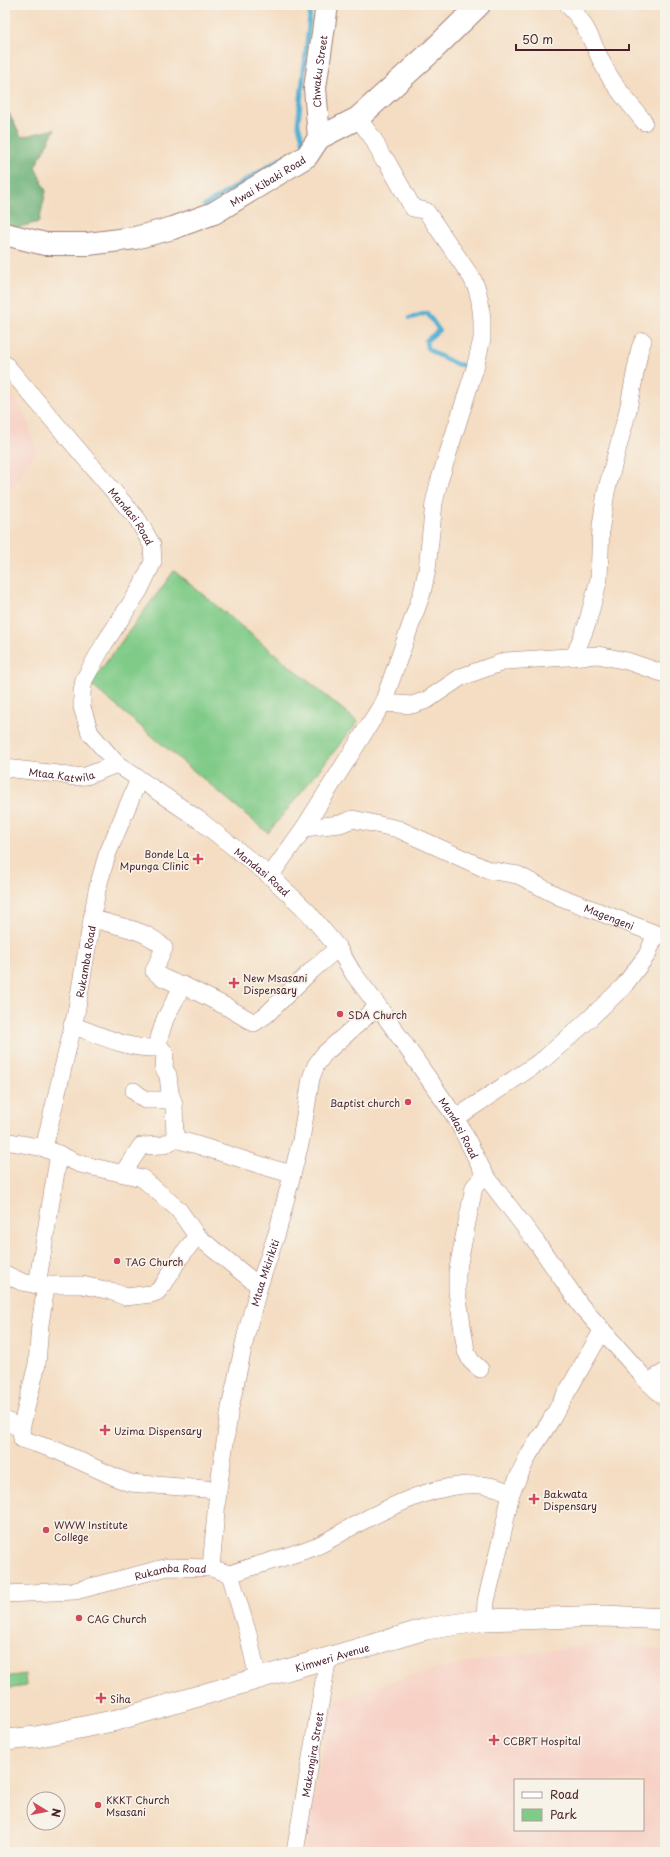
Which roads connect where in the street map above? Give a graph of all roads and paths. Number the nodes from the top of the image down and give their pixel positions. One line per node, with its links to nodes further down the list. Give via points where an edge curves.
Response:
1 (327, 5): 6 (main road, Chwaku Street, via 315,88)
2 (479, 5): 4 (main road, Mwai Kibaki Road)
3 (568, 5): 5 (street, via 591,35 607,73)
4 (358, 118): 6 (main road, Mwai Kibaki Road); 12 (street, via 374,140 413,208 426,211 468,272 477,289 482,320 482,339 476,368 438,489 422,593)
5 (644, 122)
6 (319, 138): 7 (main road, Mwai Kibaki Road, via 307,156 214,213 173,228 135,238 88,244 45,244)
7 (5, 234)
8 (643, 341): 10 (street, via 606,492 601,526 599,579 587,624)
9 (5, 364): 13 (street, Mandasi Road, via 138,520 152,545 153,562 148,576 104,644 84,680 82,692 86,723 90,733)
10 (574, 657): 11 (street, via 598,655 627,661); 12 (street, via 506,661 461,677 427,700 412,705)
11 (665, 674)
12 (383, 703): 16 (street)
13 (117, 764): 14 (street, Mtaa Katwila, via 86,776 74,777); 15 (street, Mandasi Road)
14 (5, 768)
15 (139, 779): 17 (street, Mandasi Road, via 198,819); 18 (street, Rukamba Road, via 107,855)
16 (304, 828): 17 (street); 19 (street, Magengeni, via 340,824 353,818 398,830 488,870 518,875 558,896)
17 (270, 876): 20 (street, Mandasi Road, via 307,911)
18 (92, 918): 21 (street, via 141,932 161,945 164,948 154,971); 23 (street, Rukamba Road, via 83,978)
19 (660, 935): 27 (street, Magengeni, via 623,987 586,1022 544,1059)
20 (338, 948): 22 (street, Mandasi Road); 24 (street, via 266,1015 254,1023 183,985 165,1019)
21 (176, 983)
22 (378, 1006): 27 (street, Mandasi Road); 32 (street, Mtaa Mkirikiti, via 324,1054 316,1066 309,1086 301,1140)
23 (72, 1025): 24 (street, via 139,1048 156,1048); 30 (street, Rukamba Road)
24 (158, 1043): 26 (street, via 165,1053 164,1069 168,1075)
25 (134, 1091): 26 (street, via 145,1100)
26 (172, 1098): 28 (street)
27 (456, 1118): 33 (street, Mandasi Road)
28 (175, 1139): 31 (street, via 164,1145 141,1146); 32 (street)
29 (5, 1140): 30 (street)
30 (52, 1151): 31 (street, via 80,1164); 36 (street, Rukamba Road)
31 (123, 1174): 34 (street, via 142,1178 148,1183 178,1209)
32 (292, 1174): 37 (street, Mtaa Mkirikiti, via 277,1234)
33 (485, 1175): 38 (street, Mandasi Road); 39 (street, via 474,1187 457,1273 457,1292 466,1351 471,1361)
34 (197, 1236): 36 (street, via 178,1260 164,1284 157,1292 151,1294 126,1297 82,1285); 37 (street)
35 (5, 1274): 36 (street, via 22,1282)
36 (42, 1285): 44 (street, Rukamba Road, via 37,1364)
37 (260, 1286): 45 (street, Mtaa Mkirikiti, via 230,1408)
38 (602, 1331): 41 (street, Mandasi Road); 46 (street, via 529,1454)
39 (480, 1369)
40 (665, 1372): 41 (street)
41 (648, 1382): 42 (street, Mandasi Road)
42 (665, 1398)
43 (5, 1420): 44 (street)
44 (21, 1429): 45 (street, via 22,1438 58,1451 124,1481)
45 (218, 1490): 47 (street, Mtaa Mkirikiti)
46 (511, 1493): 48 (street, via 478,1484 451,1487 391,1506 315,1546); 51 (street)
47 (211, 1568): 48 (street, Rukamba Road); 49 (street, Rukamba Road, via 168,1567 75,1591)
48 (230, 1574): 53 (street)
49 (5, 1594)
50 (665, 1619): 51 (street, Kimweri Avenue, via 606,1616)
51 (484, 1620): 52 (street, Kimweri Avenue, via 426,1629)
52 (328, 1657): 53 (street, Kimweri Avenue); 55 (street, Makangira Street)
53 (258, 1678): 54 (street, Kimweri Avenue, via 110,1722 36,1737)
54 (5, 1740)
55 (295, 1852)

